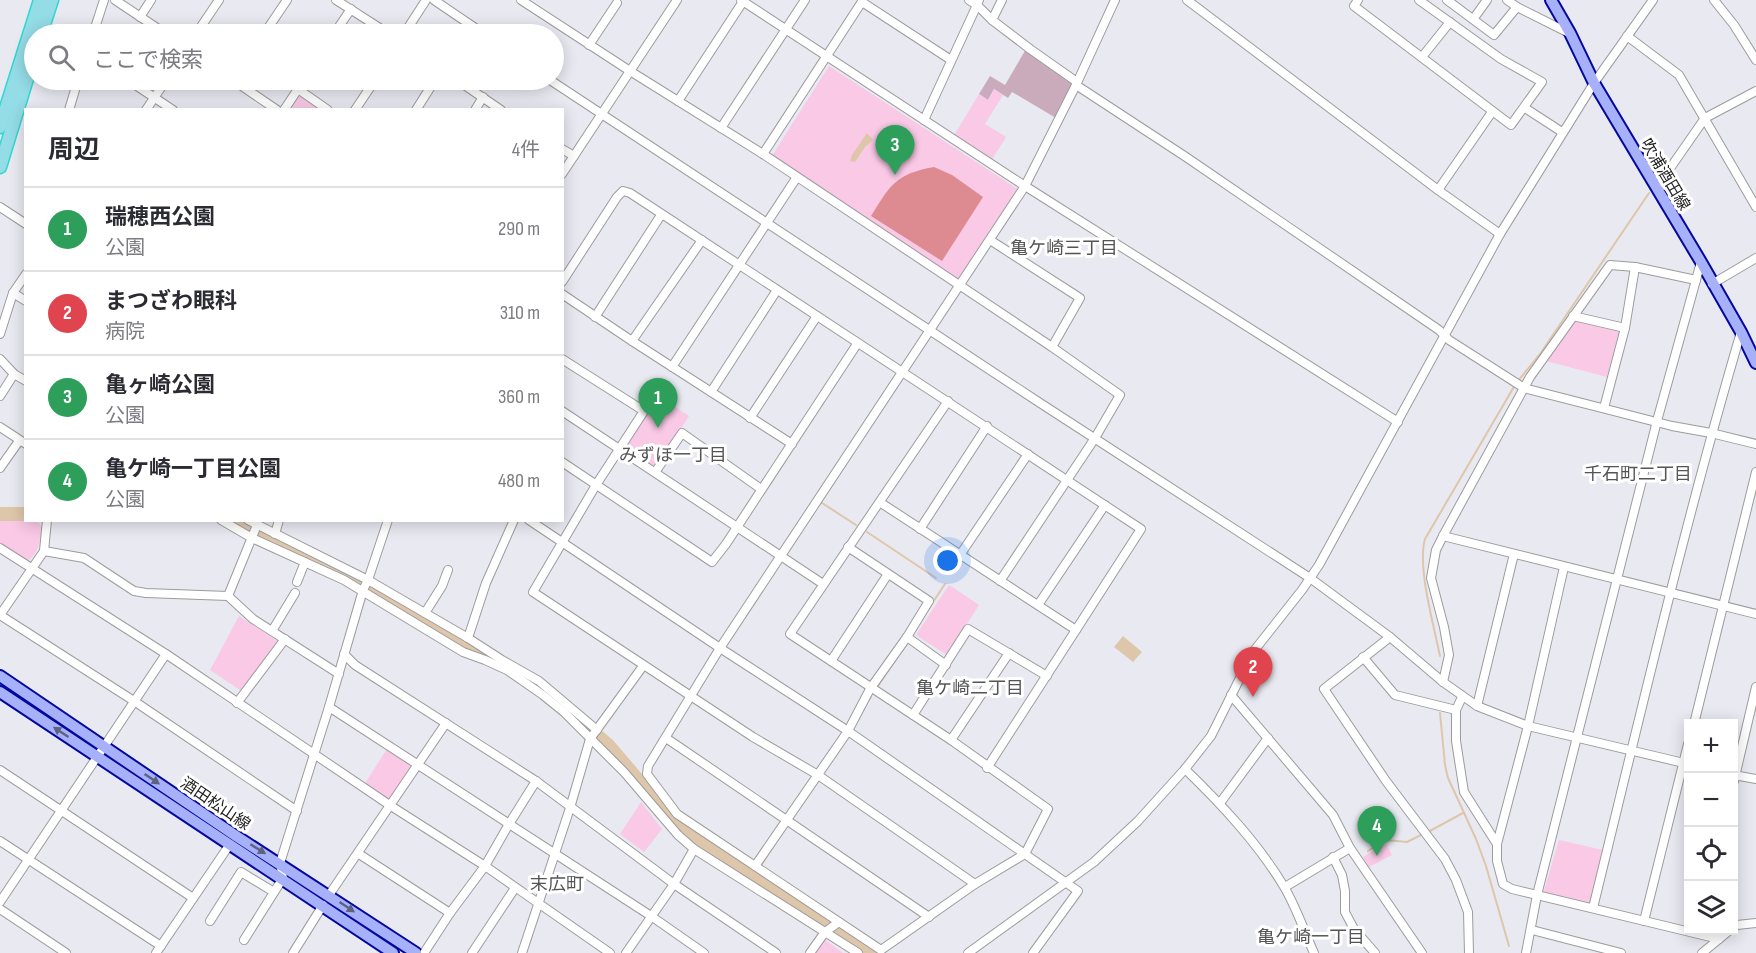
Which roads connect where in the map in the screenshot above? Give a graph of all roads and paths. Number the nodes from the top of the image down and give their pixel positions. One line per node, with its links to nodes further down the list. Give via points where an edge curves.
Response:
1 (40, 0): 36 (highway)
2 (52, 0): 37 (highway)
3 (104, 0): 38 (street)
4 (115, 0): 32 (street)
5 (151, 0): 32 (street)
6 (219, 0): 40 (street)
7 (287, 0): 41 (street)
8 (336, 0): 31 (street)
9 (426, 0): 44 (street)
10 (434, 0): 45 (street)
11 (521, 0): 46 (street)
12 (677, 0): 57 (street)
13 (742, 0): 48 (street); 74 (street)
14 (805, 0): 48 (street)
15 (969, 0): 29 (street)
16 (1002, 0): 34 (street)
17 (1115, 0): 59 (street)
18 (1187, 0): 101 (street)
19 (1358, 0): 54 (street, via 1354,6)
20 (1419, 0): 35 (street)
21 (1447, 0): 33 (street)
22 (1487, 0): 33 (street)
23 (1507, 0): 30 (street)
24 (1551, 0): 49 (main road, 吹浦酒田線)
25 (1653, 0): 50 (street)
26 (1714, 0): 56 (street)
27 (616, 1): 51 (street)
28 (863, 1): 53 (street); 55 (street)
29 (978, 3): 34 (street); 55 (street)
30 (1517, 7): 33 (street, via 1494,35); 49 (street)
31 (351, 9): 42 (street); 43 (street)
32 (140, 17): 39 (street)
33 (1474, 18)
34 (992, 20): 59 (street)
35 (1450, 22): 54 (street); 85 (street, via 1501,59 1542,82)
36 (32, 24)
37 (44, 24)
38 (96, 24)
39 (151, 24)
40 (203, 24)
41 (271, 24)
42 (341, 24)
43 (374, 24)
44 (410, 24)
45 (469, 24)
46 (557, 24)
47 (564, 28): 51 (street)
48 (785, 30): 53 (street); 91 (street)
49 (1570, 33): 58 (main road, 吹浦酒田線)
50 (1627, 36): 58 (street); 88 (street, via 1679,75)
51 (589, 45): 57 (street)
52 (24, 51): 90 (highway)
53 (826, 57): 89 (street); 94 (street)
54 (1422, 57): 86 (street)
55 (951, 60): 89 (street)
56 (1756, 60)
57 (630, 71): 74 (street); 87 (street)
58 (1594, 83): 92 (street); 100 (main road, 吹浦酒田線)
59 (1077, 84): 99 (street); 130 (street)
60 (24, 89): 96 (highway)
61 (564, 89): 87 (street)
62 (76, 90): 75 (street)
63 (143, 90): 72 (street)
64 (159, 90): 72 (street)
65 (248, 90): 78 (street)
66 (297, 90): 79 (street)
67 (299, 90): 80 (street)
68 (368, 90): 81 (street)
69 (429, 90): 82 (street)
70 (472, 90): 73 (street)
71 (1756, 91): 88 (street)
72 (154, 97): 76 (street); 77 (street)
73 (483, 97): 83 (street); 84 (street)
74 (678, 101): 91 (street)
75 (71, 108)
76 (147, 108)
77 (170, 108)
78 (274, 108)
79 (286, 108)
80 (325, 108)
81 (356, 108)
82 (417, 108)
83 (476, 108)
84 (498, 108)
85 (1525, 108): 86 (street, via 1511,125); 92 (street)
86 (1492, 112): 101 (street)
87 (601, 114): 95 (street); 105 (street)
88 (1706, 118): 100 (street); 103 (street)
89 (924, 120): 99 (street)
90 (0, 127)
91 (721, 128): 94 (street)
92 (1562, 132): 107 (street)
93 (564, 150): 95 (street)
94 (763, 154): 98 (street)
95 (574, 156): 97 (street)
96 (0, 167)
97 (564, 171)
98 (797, 177): 105 (street); 118 (street)
99 (1025, 186): 109 (street); 149 (street)
100 (1657, 187): 111 (main road, 吹浦酒田線)
101 (1438, 190): 107 (street)
102 (0, 207): 106 (street)
103 (1756, 207)
104 (661, 215): 108 (street); 115 (street, via 623,191); 125 (street)
105 (766, 221): 112 (street); 127 (street)
106 (24, 223)
107 (1500, 234): 130 (street)
108 (702, 240): 112 (street); 131 (street)
109 (990, 240): 118 (street); 133 (street, via 1080,298)
110 (1756, 258): 117 (street)
111 (1701, 262): 116 (street); 117 (main road, 吹浦酒田線)
112 (738, 265): 119 (street); 137 (street)
113 (1635, 267): 116 (street); 124 (street, via 1610,265); 126 (street)
114 (24, 277): 120 (street)
115 (564, 279)
116 (1696, 280): 148 (street)
117 (1712, 284): 128 (main road, 吹浦酒田線)
118 (959, 286): 127 (street); 133 (street)
119 (777, 290): 123 (street); 142 (street)
120 (13, 293): 122 (street); 129 (street)
121 (564, 295): 125 (street)
122 (24, 300)
123 (817, 316): 132 (street); 147 (street)
124 (1573, 316): 126 (street); 141 (street)
125 (596, 317): 131 (street)
126 (1625, 328): 145 (street)
127 (930, 330): 138 (street); 153 (street)
128 (1741, 332): 136 (main road, 吹浦酒田線); 152 (street)
129 (0, 334)
130 (1445, 335): 141 (street); 149 (street)
131 (632, 341): 137 (street)
132 (857, 344): 138 (street); 155 (street)
133 (1053, 347): 153 (street, via 1120,395)
134 (0, 359): 139 (street)
135 (564, 360): 157 (street, via 644,411)
136 (1756, 363)
137 (672, 368): 142 (street)
138 (903, 371): 144 (street); 187 (street)
139 (14, 374): 140 (street); 143 (street)
140 (24, 380)
141 (1524, 387): 145 (street); 179 (street)
142 (711, 393): 147 (street)
143 (0, 396)
144 (948, 401): 150 (street); 166 (street)
145 (1604, 408): 148 (street)
146 (564, 412): 157 (street)
147 (750, 418): 155 (street)
148 (1657, 421): 152 (street); 195 (street)
149 (1398, 422): 193 (street)
150 (987, 426): 158 (street); 177 (street)
151 (0, 427): 154 (street)
152 (1711, 433): 156 (street); 201 (street)
153 (1095, 438): 163 (street); 193 (street)
154 (22, 442): 160 (street)
155 (792, 444): 165 (street)
156 (1756, 444)
157 (620, 448): 161 (street); 164 (street)
158 (1028, 454): 163 (street); 186 (street)
159 (564, 463): 164 (street)
160 (0, 468)
161 (656, 471): 165 (street, via 682,434); 176 (street)
162 (1756, 472): 204 (street)
163 (1068, 480): 167 (street); 196 (street)
164 (596, 485): 176 (street, via 712,562); 181 (street)
165 (761, 489): 176 (street)
166 (880, 502): 177 (street); 182 (street)
167 (1105, 505): 203 (street); 208 (street, via 1141,529)
168 (47, 522): 184 (street)
169 (224, 522): 180 (street)
170 (251, 522): 175 (street)
171 (278, 522): 178 (street)
172 (387, 522): 194 (street)
173 (513, 522): 211 (street, via 486,583)
174 (533, 522): 181 (street)
175 (256, 525): 178 (street); 180 (street)
176 (737, 526): 187 (street)
177 (920, 529): 186 (street)
178 (274, 534): 194 (street)
179 (1443, 536): 185 (street); 225 (street, via 1431,578 1449,655)
180 (252, 538): 188 (street); 202 (street)
181 (562, 541): 214 (street); 221 (street, via 532,592)
182 (848, 547): 192 (street); 198 (street)
183 (0, 548): 190 (street)
184 (44, 550): 190 (street); 202 (street, via 84,558 134,591)
185 (1514, 554): 189 (street); 234 (street)
186 (960, 555): 196 (street)
187 (782, 556): 198 (street); 214 (street)
188 (305, 562): 197 (street); 199 (street)
189 (1564, 567): 195 (street); 240 (street)
190 (31, 568): 207 (street); 216 (street)
191 (448, 570): 205 (street)
192 (888, 574): 210 (street, via 929,601); 219 (street)
193 (1310, 578): 212 (street); 229 (street, via 1253,652)
194 (368, 580): 199 (street); 205 (street)
195 (1618, 580): 201 (street); 243 (street)
196 (1000, 581): 203 (street)
197 (297, 582)
198 (824, 584): 219 (street, via 790,634)
199 (363, 590): 217 (street); 246 (street, via 463,652 507,670 557,706)
200 (295, 592): 209 (street)
201 (1670, 593): 204 (street); 249 (street)
202 (228, 596): 209 (street)
203 (1038, 605): 208 (street)
204 (1723, 606): 206 (street); 238 (street)
205 (425, 613): 211 (street)
206 (1756, 614)
207 (0, 615): 232 (street)
208 (1076, 630): 224 (street)
209 (272, 631): 213 (street)
210 (907, 637): 220 (street); 227 (street)
211 (468, 638): 241 (street, via 539,681)
212 (1390, 638): 218 (street); 225 (street)
213 (285, 639): 222 (street); 233 (street)
214 (720, 648): 230 (street); 242 (street)
215 (1009, 653): 220 (street, via 968,629); 224 (street); 247 (street)
216 (166, 654): 232 (street); 233 (street)
217 (344, 654): 222 (street); 239 (street)
218 (1363, 657): 236 (street, via 1395,695); 332 (street, via 1324,689 1450,870 1468,912)
219 (831, 661): 227 (street)
220 (946, 664): 237 (street)
221 (643, 666): 230 (street); 241 (street)
222 (339, 674): 235 (street)
223 (0, 676): 248 (main road, 酒田松山線)
224 (1047, 676): 254 (street)
225 (1443, 682): 231 (street)
226 (1756, 687): 258 (street)
227 (870, 688): 237 (street); 242 (street)
228 (0, 692): 251 (main road, 酒田松山線, one-way to 228)
229 (1231, 695): 245 (street); 255 (street, via 1211,736)
230 (691, 696): 244 (street); 259 (street)
231 (1462, 697): 234 (street); 236 (street)
232 (134, 701): 248 (street); 267 (street)
233 (237, 703): 250 (street)
234 (1477, 706): 240 (street)
235 (329, 707): 250 (street); 253 (street)
236 (1456, 710): 272 (street, via 1456,741 1464,792)
237 (913, 715): 247 (street)
238 (1695, 719)
239 (446, 723): 253 (street); 262 (street)
240 (1528, 726): 243 (street); 272 (street)
241 (597, 730): 246 (street)
242 (848, 731): 259 (street); 276 (street)
243 (1578, 737): 249 (street); 291 (street)
244 (666, 738): 268 (street); 282 (street, via 646,774 677,814)
245 (1268, 738): 263 (street); 273 (street, via 1333,815)
246 (590, 739): 265 (street); 274 (street)
247 (951, 740): 254 (street)
248 (104, 746): 251 (street); 280 (main road, 酒田松山線, one-way to 280)
249 (1631, 751): 252 (street); 296 (street)
250 (315, 755): 264 (street); 267 (street)
251 (97, 756): 266 (street); 271 (main road, 酒田松山線)
252 (1684, 764)
253 (420, 765): 264 (street); 269 (street)
254 (987, 768): 276 (street, via 1048,809)
255 (1185, 769): 263 (street); 284 (street, via 1138,821)
256 (0, 770): 266 (street)
257 (1684, 771): 302 (street)
258 (1735, 773)
259 (818, 775): 268 (street); 286 (street)
260 (1738, 777): 261 (street)
261 (1756, 779)
262 (536, 781): 265 (street); 269 (street)
263 (1220, 803): 287 (street)
264 (391, 806): 275 (street); 281 (street)
265 (570, 808): 277 (street); 285 (street)
266 (61, 810): 279 (street); 292 (street)
267 (297, 811): 280 (street)
268 (786, 820): 282 (street); 300 (street)
269 (509, 824): 277 (street); 281 (street)
270 (0, 841): 279 (street)
271 (230, 844): 283 (main road, 酒田松山線); 292 (street)
272 (1497, 844): 291 (street, via 1503,884)
273 (1350, 848): 278 (street); 331 (street)
274 (694, 849): 285 (street); 308 (street)
275 (359, 854): 290 (street); 298 (street)
276 (1025, 854): 284 (street); 286 (street)
277 (554, 855): 294 (street); 299 (street)
278 (1333, 856): 287 (street); 330 (street, via 1342,875 1345,912)
279 (27, 859): 293 (street); 313 (street)
280 (280, 863): 283 (street); 290 (main road, 酒田松山線)
281 (485, 866): 288 (street); 298 (street)
282 (755, 866): 303 (street)
283 (283, 878): 289 (street); 295 (main road, 酒田松山線)
284 (1065, 883): 327 (street); 328 (street, via 1078,891)
285 (674, 884): 299 (street); 324 (street)
286 (975, 884): 300 (street)
287 (1285, 887): 329 (street)
288 (515, 888): 294 (street); 319 (street)
289 (274, 892): 301 (street, via 241,872); 312 (street)
290 (329, 895): 317 (main road, 酒田松山線, one-way to 317)
291 (1537, 895): 296 (street); 307 (street)
292 (193, 898): 313 (street)
293 (0, 903)
294 (537, 904): 320 (street); 321 (street)
295 (323, 905): 315 (street); 316 (main road, 酒田松山線)
296 (1593, 908): 302 (street)
297 (0, 909): 314 (street)
298 (450, 913): 318 (street)
299 (651, 916): 322 (street); 323 (street)
300 (929, 917): 303 (street, via 881,950)
301 (210, 921)
302 (1644, 921): 306 (street)
303 (839, 922): 308 (street)
304 (1756, 923): 305 (street)
305 (1738, 925)
306 (1684, 929)
307 (1532, 930): 333 (street); 334 (street)
308 (825, 932): 325 (street); 326 (street)
309 (1706, 935): 311 (street)
310 (1724, 935): 311 (street)
311 (1719, 939): 335 (street)
312 (244, 940)
313 (159, 949)
314 (66, 953)
315 (293, 953)
316 (393, 953)
317 (416, 953)
318 (424, 953)
319 (472, 953)
320 (522, 953)
321 (610, 953)
322 (626, 953)
323 (704, 953)
324 (777, 953)
325 (810, 953)
326 (858, 953)
327 (968, 953)
328 (1033, 953)
329 (1314, 953)
330 (1375, 953)
331 (1422, 953)
332 (1469, 953)
333 (1526, 953)
334 (1621, 953)
335 (1702, 953)

